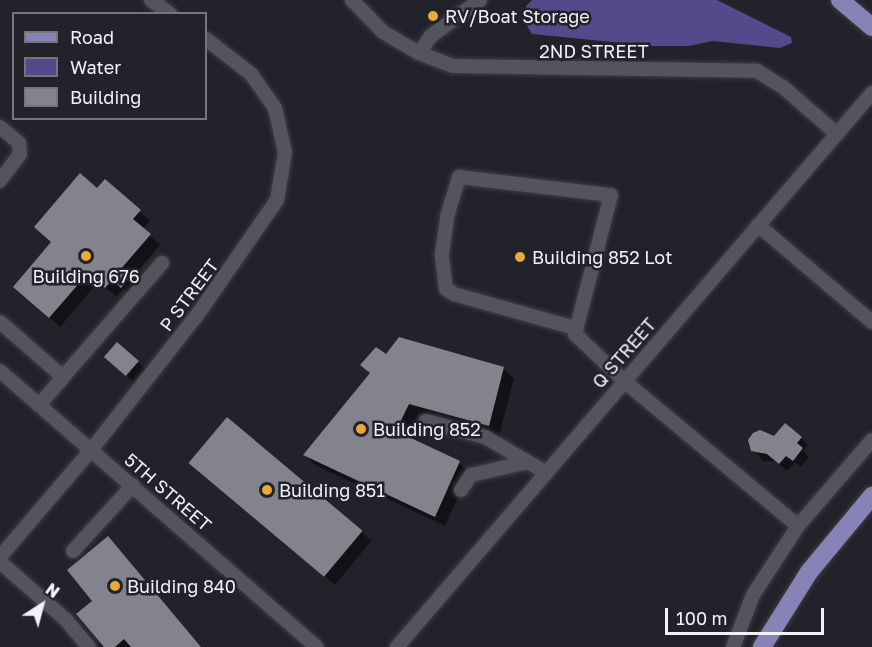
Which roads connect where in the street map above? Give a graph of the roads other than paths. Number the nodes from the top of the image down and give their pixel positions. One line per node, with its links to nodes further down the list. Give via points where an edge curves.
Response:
1 (151, 0): 5 (street)
2 (352, 0): 8 (street, 2ND STREET, via 383,32)
3 (480, 0): 8 (street, via 431,36)
4 (840, 0): 6 (main road)
5 (167, 12)
6 (872, 27)
7 (207, 40): 24 (street, P STREET, via 251,74 275,108 285,153 280,189 263,224 198,315)
8 (419, 53): 11 (street, 2ND STREET, via 470,68 747,69 783,87)
9 (872, 93): 11 (street, Q STREET)
10 (0, 127): 12 (street, via 19,143 20,154)
11 (837, 134): 13 (street, Q STREET)
12 (0, 181)
13 (758, 225): 16 (street); 20 (street, Q STREET)
14 (162, 263): 19 (street)
15 (0, 322): 19 (street)
16 (872, 322)
17 (575, 328): 17 (street, via 611,195 459,177 447,217 442,254 447,289); 20 (street, via 584,346)
18 (0, 371): 21 (street, 5TH STREET)
19 (63, 377): 21 (street)
20 (624, 381): 26 (street, Q STREET); 30 (street)
21 (39, 405): 24 (street, 5TH STREET)
22 (426, 421): 25 (street, via 485,437)
23 (872, 440): 30 (street)
24 (92, 449): 27 (street, 5TH STREET); 32 (street, P STREET)
25 (528, 462): 26 (street); 28 (street, via 471,475)
26 (545, 472): 34 (street, Q STREET)
27 (133, 485): 31 (street); 35 (street, 5TH STREET)
28 (461, 490)
29 (872, 496): 39 (main road, via 809,572)
30 (798, 526): 38 (street, via 753,595)
31 (73, 551)
32 (0, 556)
33 (0, 562): 36 (street, via 66,620)
34 (400, 641): 37 (street, Q STREET)
35 (316, 645)
36 (89, 647)
37 (387, 647)
38 (733, 647)
39 (762, 647)

